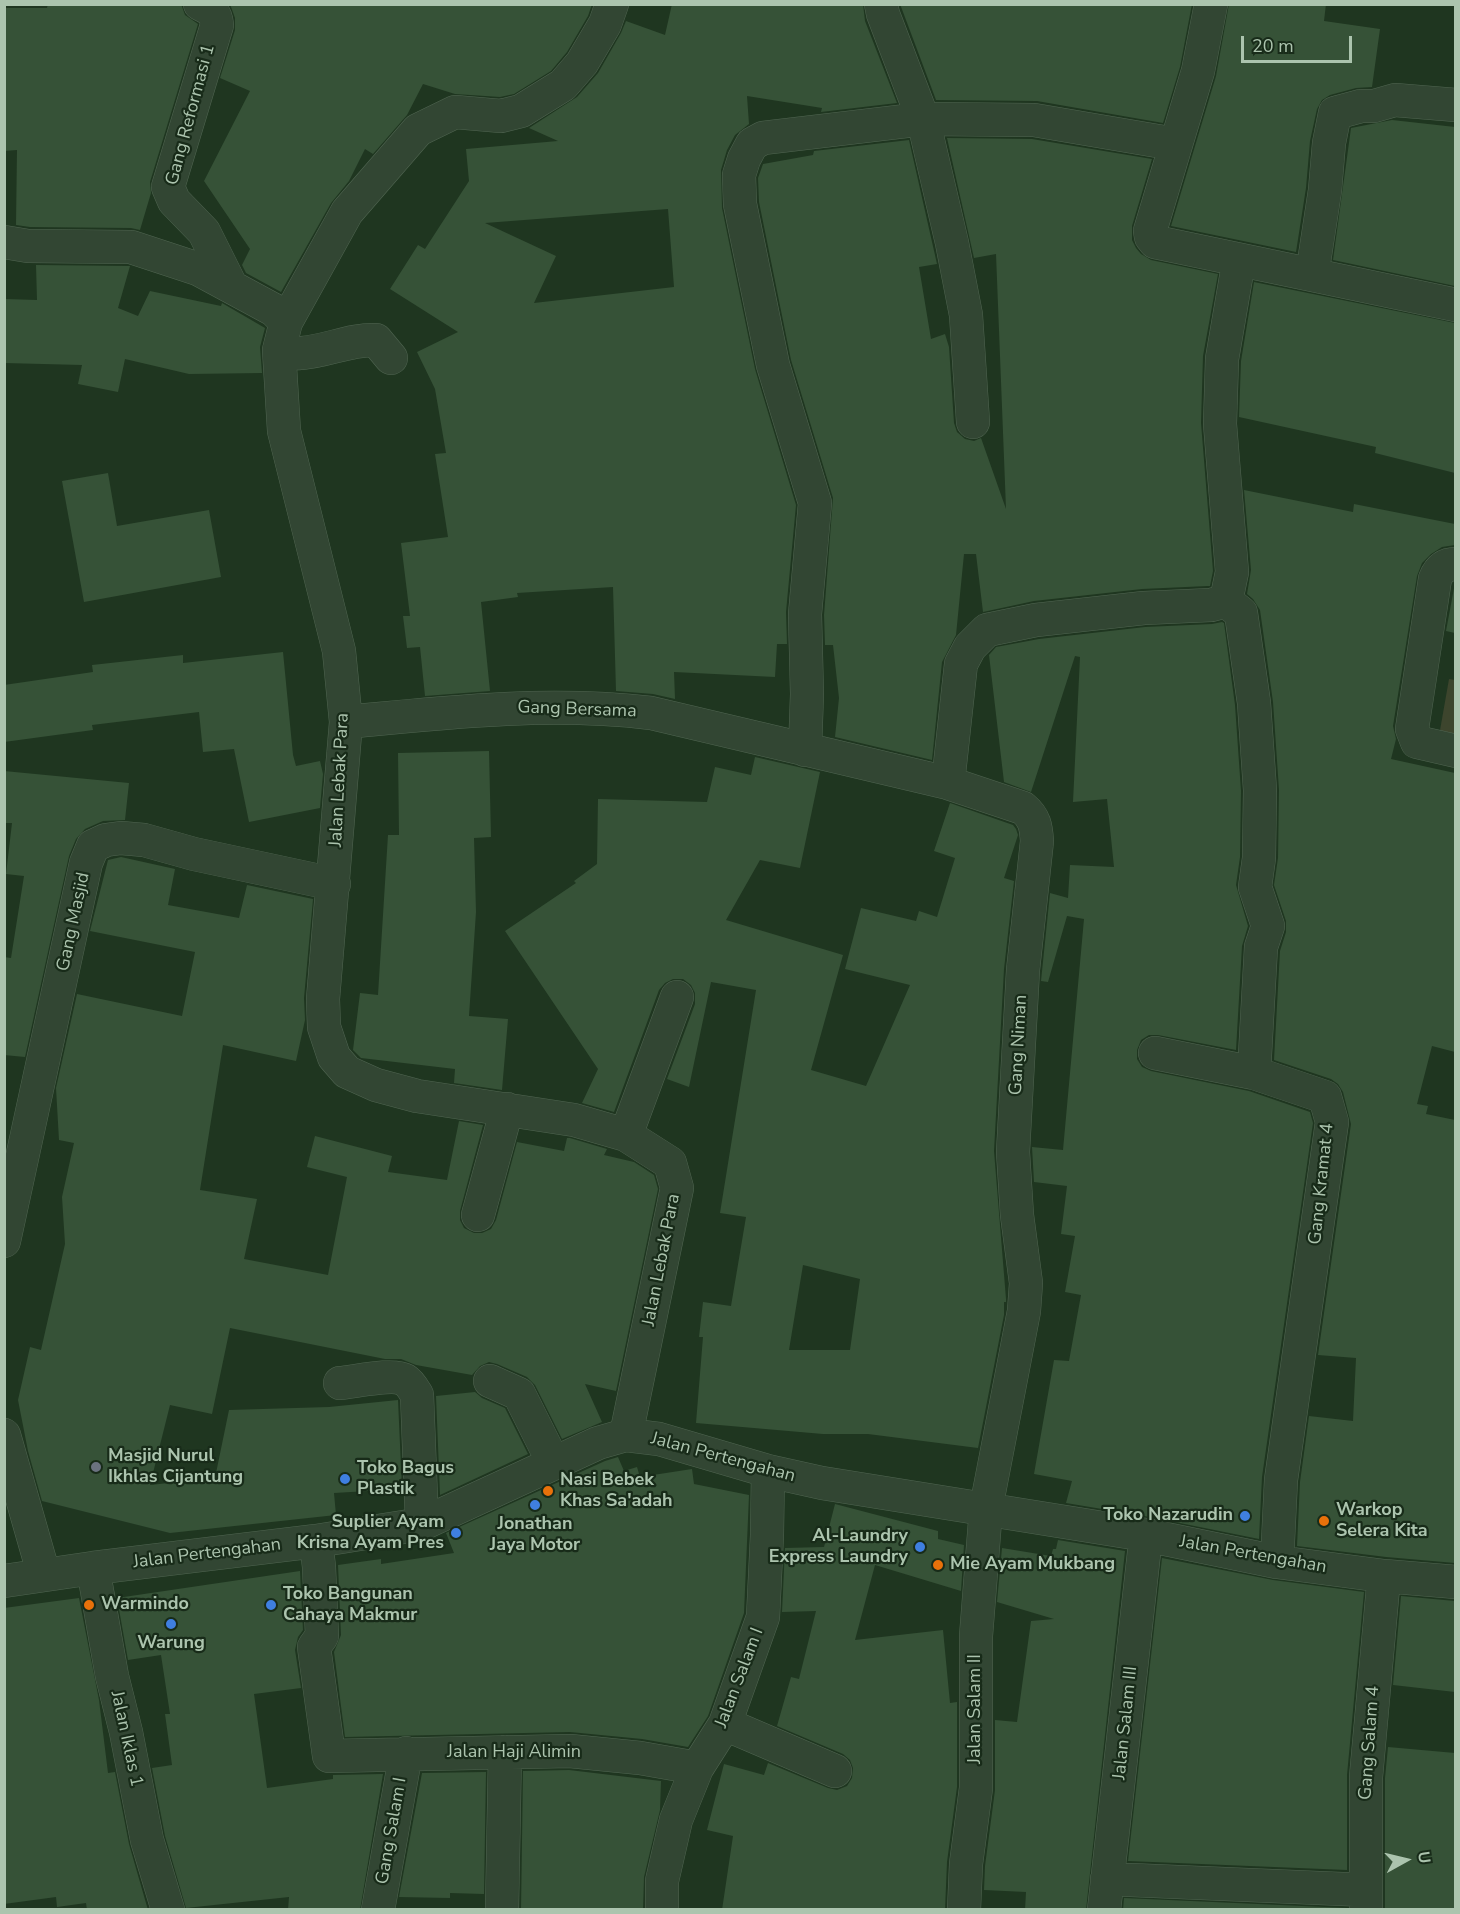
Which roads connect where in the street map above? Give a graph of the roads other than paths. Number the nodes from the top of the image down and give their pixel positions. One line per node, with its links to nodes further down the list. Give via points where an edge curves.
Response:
1 (200, 4): 11 (street, Gang Reformasi 1, via 216,16 217,25 168,187 174,201 204,232)
2 (612, 4): 13 (street, via 582,63 563,85 521,111 501,116 455,112 418,130 347,212)
3 (881, 4): 6 (street)
4 (1211, 4): 7 (street, via 1198,70)
5 (1455, 105): 10 (street, via 1395,100 1335,113)
6 (923, 119): 7 (street, via 1034,120); 15 (street, via 966,315); 19 (street, via 763,138 752,144 739,175 740,204 773,365 815,503 806,614)
7 (1175, 144): 9 (street, via 1150,237 1155,242)
8 (4, 242): 11 (street, via 28,246 131,247 198,269)
9 (1239, 260): 10 (street); 17 (street, via 1222,359 1220,424 1232,572)
10 (1312, 275): 12 (street)
11 (231, 286): 13 (street, via 273,310)
12 (1455, 305)
13 (282, 336): 14 (street, via 299,354 376,340); 18 (street, Jalan Lebak Para, via 284,431 339,651)
14 (391, 358)
15 (973, 422)
16 (1455, 564): 20 (street, via 1438,570 1435,579 1412,729 1417,742)
17 (1226, 601): 21 (street, via 1036,620 987,630 970,646 961,664); 25 (street, via 1240,613 1254,703 1260,790 1255,888 1268,926 1261,947)
18 (346, 722): 19 (street, Gang Bersama, via 480,709 609,708 651,712); 22 (street, Jalan Lebak Para)
19 (805, 750): 21 (street, Gang Niman)
20 (1455, 751)
21 (948, 783): 36 (street, Gang Niman, via 1023,808 1032,816 1037,841 1023,970 1013,1152 1026,1283 1024,1311)
22 (334, 884): 26 (street, Jalan Lebak Para, via 323,999 324,1027 334,1057 346,1072 376,1085 417,1096); 29 (street, Gang Masjid, via 144,840 122,838 93,846 86,863)
23 (677, 997): 27 (street)
24 (1155, 1053): 25 (street)
25 (1254, 1072): 40 (street, Gang Kramat 4, via 1325,1097 1332,1122 1281,1480)
26 (507, 1109): 27 (street, Jalan Lebak Para, via 574,1120); 28 (street)
27 (626, 1135): 33 (street, Jalan Lebak Para, via 670,1163 677,1188)
28 (478, 1215)
29 (4, 1240)
30 (490, 1381): 34 (street, via 519,1394)
31 (340, 1383): 37 (street, via 396,1377 405,1380 417,1395)
32 (4, 1435): 42 (street)
33 (626, 1435): 34 (street, Jalan Pertengahan); 35 (street, Jalan Pertengahan, via 658,1439)
34 (553, 1462): 37 (street, Jalan Pertengahan)
35 (768, 1471): 36 (street, Jalan Pertengahan); 46 (street, Jalan Salam I, via 763,1617)
36 (986, 1508): 38 (street, Jalan Pertengahan); 57 (street, Jalan Salam II, via 976,1636 976,1788)
37 (422, 1524): 39 (street, Jalan Pertengahan)
38 (1146, 1535): 40 (street, Jalan Pertengahan); 51 (street, Jalan Salam III)
39 (316, 1541): 41 (street, Jalan Pertengahan); 48 (street, Jalan Haji Alimin, via 322,1636 314,1647 329,1756)
40 (1276, 1562): 43 (street, Jalan Pertengahan)
41 (93, 1568): 42 (street, Jalan Pertengahan); 53 (street, Jalan Iklas 1, via 147,1840)
42 (44, 1575): 44 (street, Jalan Pertengahan)
43 (1384, 1576): 45 (street, Jalan Pertengahan); 52 (street, Gang Salam 4, via 1366,1777)
44 (4, 1581)
45 (1455, 1582)
46 (725, 1724): 49 (street, Jalan Salam I); 50 (street)
47 (505, 1752): 48 (street, Jalan Haji Alimin); 49 (street, Jalan Haji Alimin, via 570,1750); 55 (street)
48 (406, 1753): 54 (street, Gang Salam I)
49 (697, 1768): 56 (street, Jalan Salam I, via 675,1820 662,1881)
50 (835, 1771)
51 (1105, 1894): 52 (street)
52 (1366, 1900)
53 (168, 1910)
54 (378, 1910)
55 (502, 1910)
56 (662, 1910)
57 (964, 1910)

